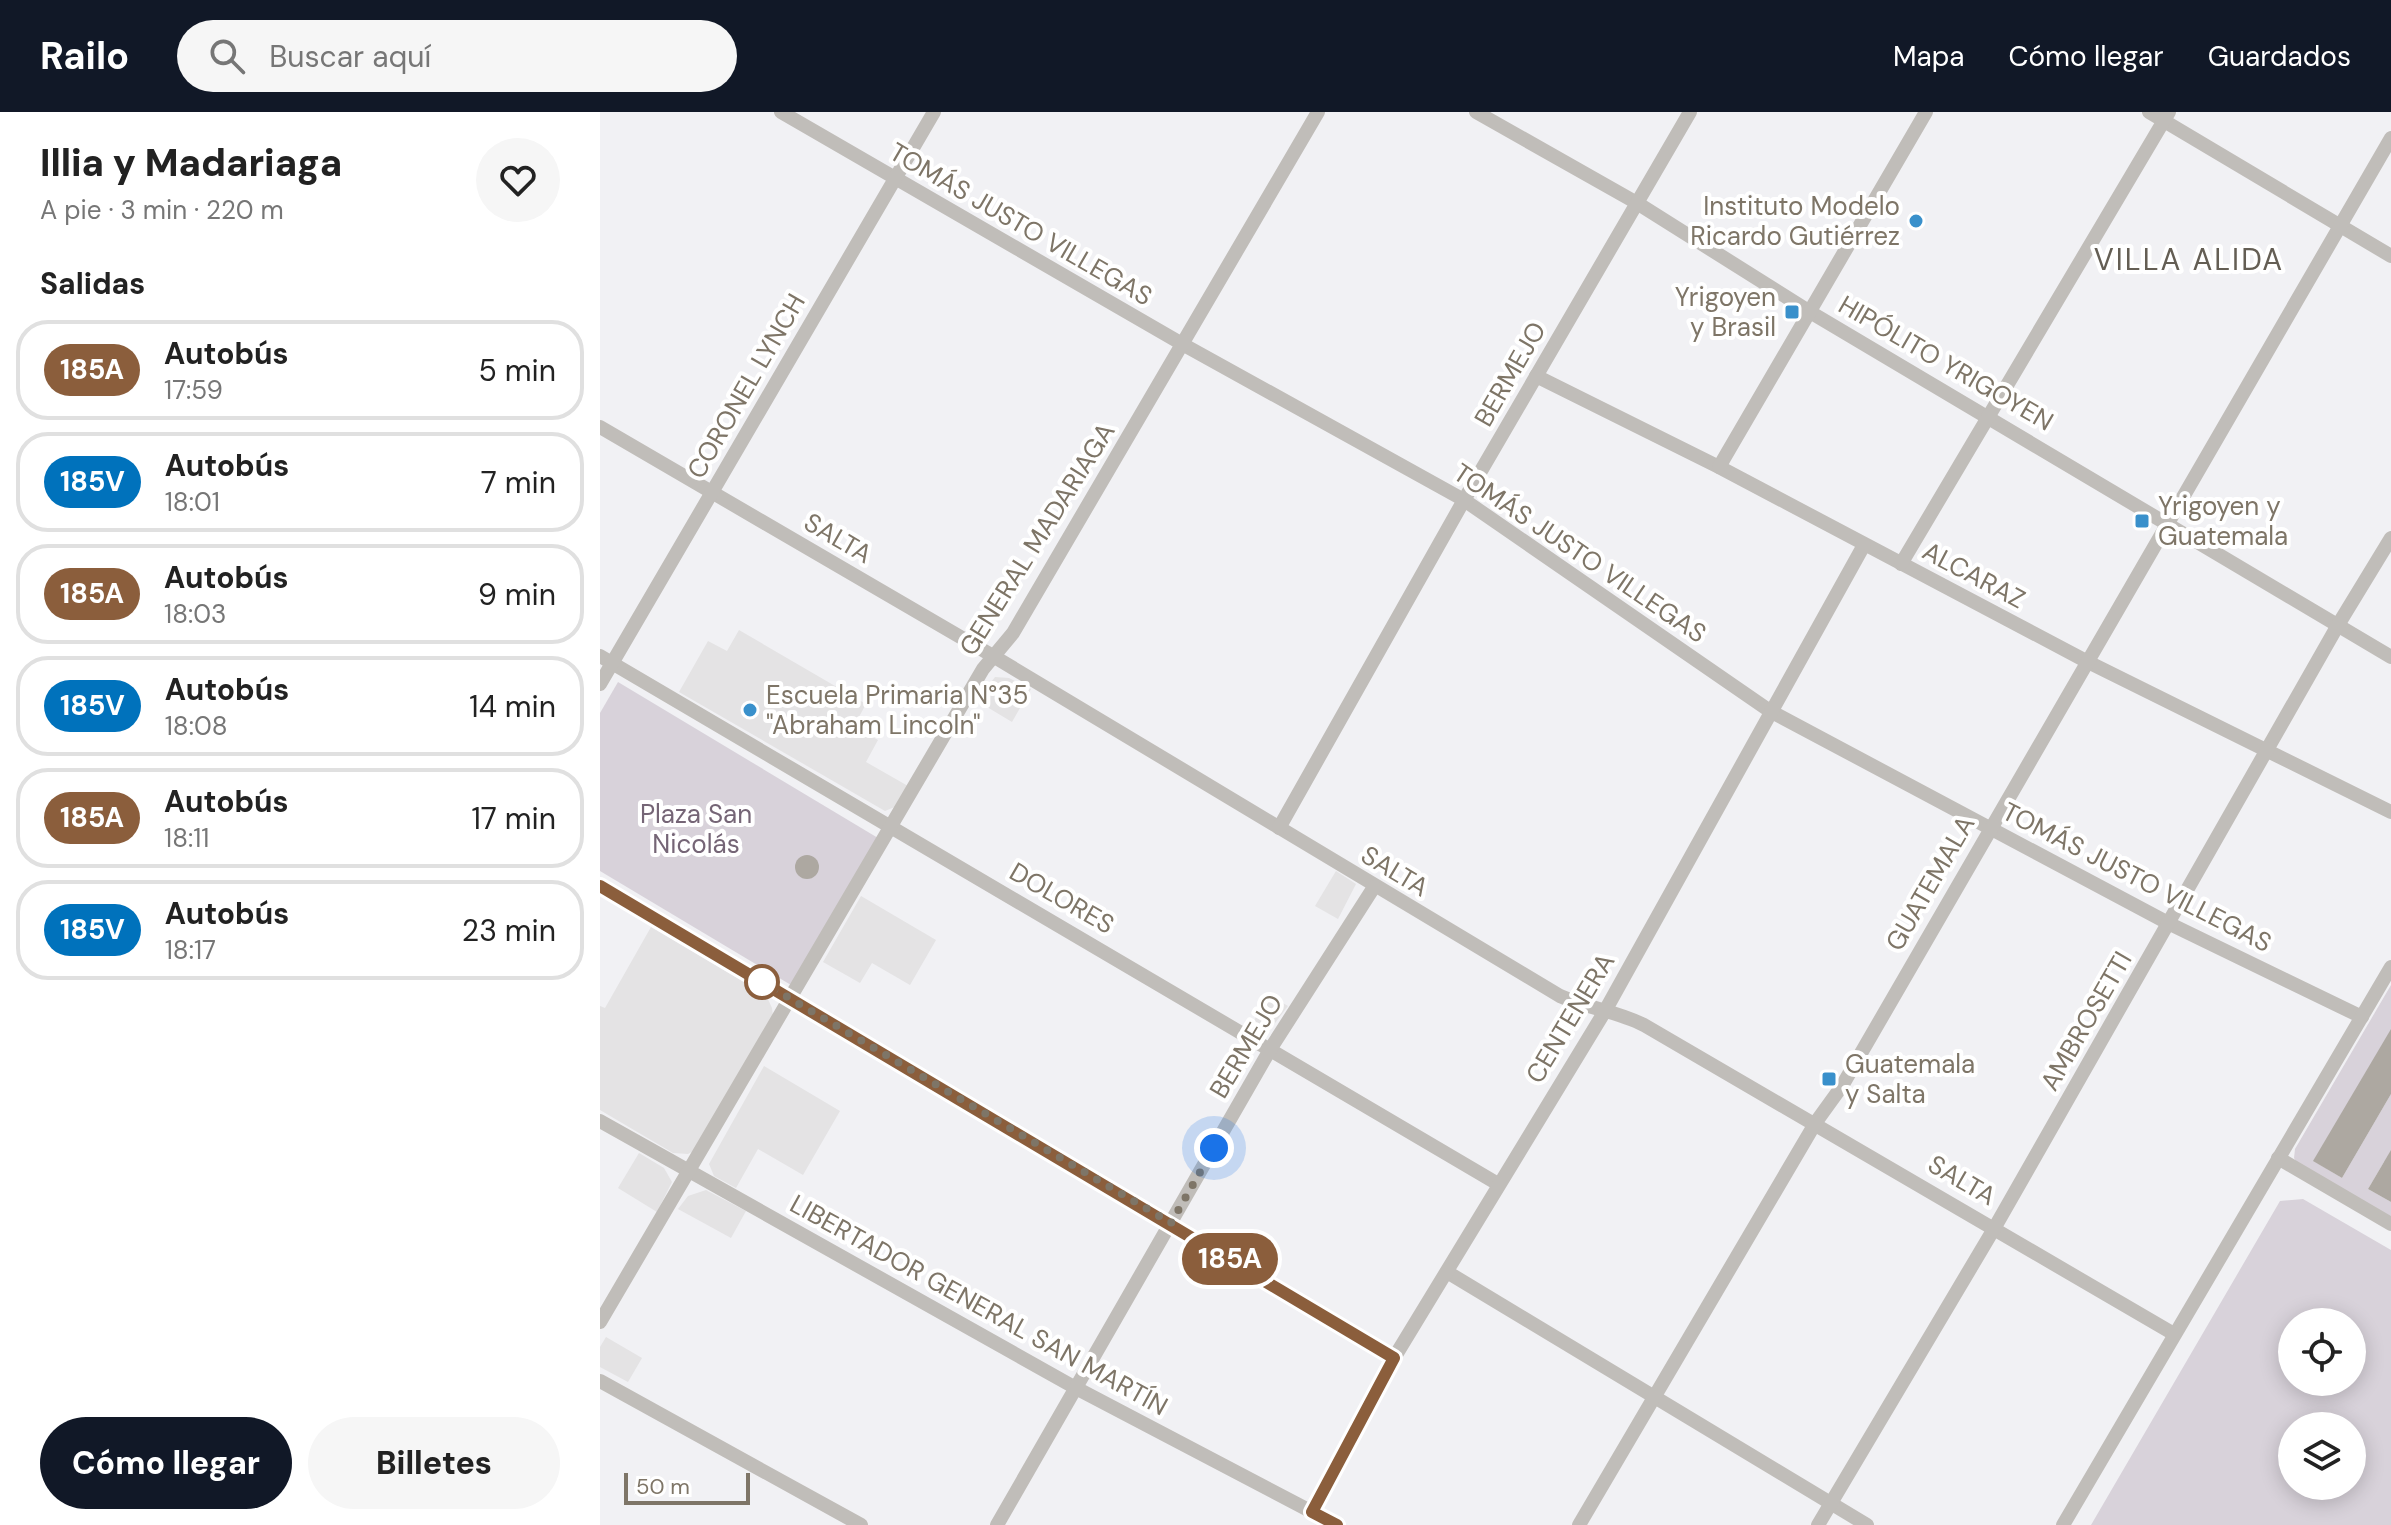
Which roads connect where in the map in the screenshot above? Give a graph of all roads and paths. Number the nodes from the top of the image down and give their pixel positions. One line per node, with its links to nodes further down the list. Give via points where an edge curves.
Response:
1 (781, 112): 10 (street, TOMÁS JUSTO VILLEGAS)
2 (934, 112): 10 (street, CORONEL LYNCH)
3 (1318, 112): 15 (street, GENERAL MADARIAGA)
4 (1476, 112): 11 (street, HIPÓLITO YRIGOYEN)
5 (1690, 112): 11 (street, BERMEJO)
6 (1926, 112): 14 (street)
7 (2149, 112): 8 (street)
8 (2166, 116): 12 (street); 17 (street)
9 (2391, 138): 12 (street, GUATEMALA)
10 (894, 180): 15 (street, TOMÁS JUSTO VILLEGAS); 20 (street, CORONEL LYNCH)
11 (1637, 203): 14 (street, HIPÓLITO YRIGOYEN); 16 (street, BERMEJO)
12 (2340, 226): 13 (street); 22 (street, GUATEMALA)
13 (2391, 256)
14 (1810, 312): 17 (street, HIPÓLITO YRIGOYEN); 19 (street)
15 (1184, 345): 21 (street, TOMÁS JUSTO VILLEGAS); 27 (street, GENERAL MADARIAGA, via 1013,633)
16 (1536, 376): 19 (street, ALCARAZ); 21 (street, BERMEJO)
17 (1989, 415): 22 (street, HIPÓLITO YRIGOYEN); 25 (street)
18 (600, 427): 20 (street, SALTA)
19 (1719, 467): 24 (street, ALCARAZ)
20 (712, 494): 27 (street, SALTA); 29 (street, CORONEL LYNCH)
21 (1464, 500): 32 (street, TOMÁS JUSTO VILLEGAS); 36 (street, BERMEJO)
22 (2167, 522): 26 (street, HIPÓLITO YRIGOYEN); 30 (street, GUATEMALA)
23 (2391, 538): 26 (street, AMBROSETTI)
24 (1864, 545): 25 (street, ALCARAZ); 32 (street, CENTENERA)
25 (1901, 564): 30 (street, ALCARAZ)
26 (2338, 625): 28 (street, HIPÓLITO YRIGOYEN); 33 (street, AMBROSETTI)
27 (993, 656): 35 (street, GENERAL MADARIAGA); 36 (street, SALTA)
28 (2391, 657)
29 (606, 660): 31 (street, CORONEL LYNCH); 35 (street, DOLORES)
30 (2086, 661): 33 (street, ALCARAZ); 37 (street, GUATEMALA)
31 (600, 684)
32 (1770, 711): 37 (street, TOMÁS JUSTO VILLEGAS); 43 (street, CENTENERA)
33 (2268, 749): 34 (street, ALCARAZ); 40 (street, AMBROSETTI)
34 (2391, 812)
35 (892, 826): 42 (street, GENERAL MADARIAGA); 45 (street, DOLORES)
36 (1279, 828): 39 (street, SALTA)
37 (1989, 828): 40 (street, TOMÁS JUSTO VILLEGAS); 47 (street, GUATEMALA, via 1842,1086)
38 (600, 886): 42 (street)
39 (1374, 887): 43 (street, SALTA, via 1560,996); 45 (street, BERMEJO)
40 (2170, 924): 44 (street, TOMÁS JUSTO VILLEGAS); 53 (street, AMBROSETTI)
41 (2391, 967): 44 (street)
42 (792, 1000): 49 (street, GENERAL MADARIAGA); 51 (street)
43 (1605, 1011): 47 (street, SALTA, via 1644,1025); 50 (street, CENTENERA)
44 (2362, 1017): 48 (street)
45 (1271, 1048): 50 (street, DOLORES); 51 (street, BERMEJO)
46 (600, 1121): 49 (street, LIBERTADOR GENERAL SAN MARTÍN)
47 (1816, 1122): 53 (street, SALTA); 60 (street, GUATEMALA)
48 (2278, 1158): 52 (street); 56 (street)
49 (689, 1172): 55 (street, GENERAL MADARIAGA); 59 (street, LIBERTADOR GENERAL SAN MARTÍN)
50 (1498, 1184): 54 (street, CENTENERA)
51 (1171, 1223): 57 (street); 59 (street, BERMEJO)
52 (2391, 1224)
53 (1995, 1227): 56 (street, SALTA); 61 (street, AMBROSETTI)
54 (1447, 1272): 57 (street, CENTENERA); 60 (street)
55 (600, 1322)
56 (2174, 1334): 69 (street)
57 (1394, 1358): 62 (street, CENTENERA)
58 (600, 1381): 64 (street)
59 (1074, 1387): 62 (street, LIBERTADOR GENERAL SAN MARTÍN); 65 (street, BERMEJO)
60 (1655, 1396): 61 (street); 66 (street, GUATEMALA)
61 (1831, 1503): 67 (street, AMBROSETTI); 68 (street)
62 (1312, 1512): 63 (street, LIBERTADOR GENERAL SAN MARTÍN)
63 (1332, 1524)
64 (861, 1525)
65 (997, 1525)
66 (1579, 1525)
67 (1818, 1525)
68 (1867, 1525)
69 (2063, 1525)

